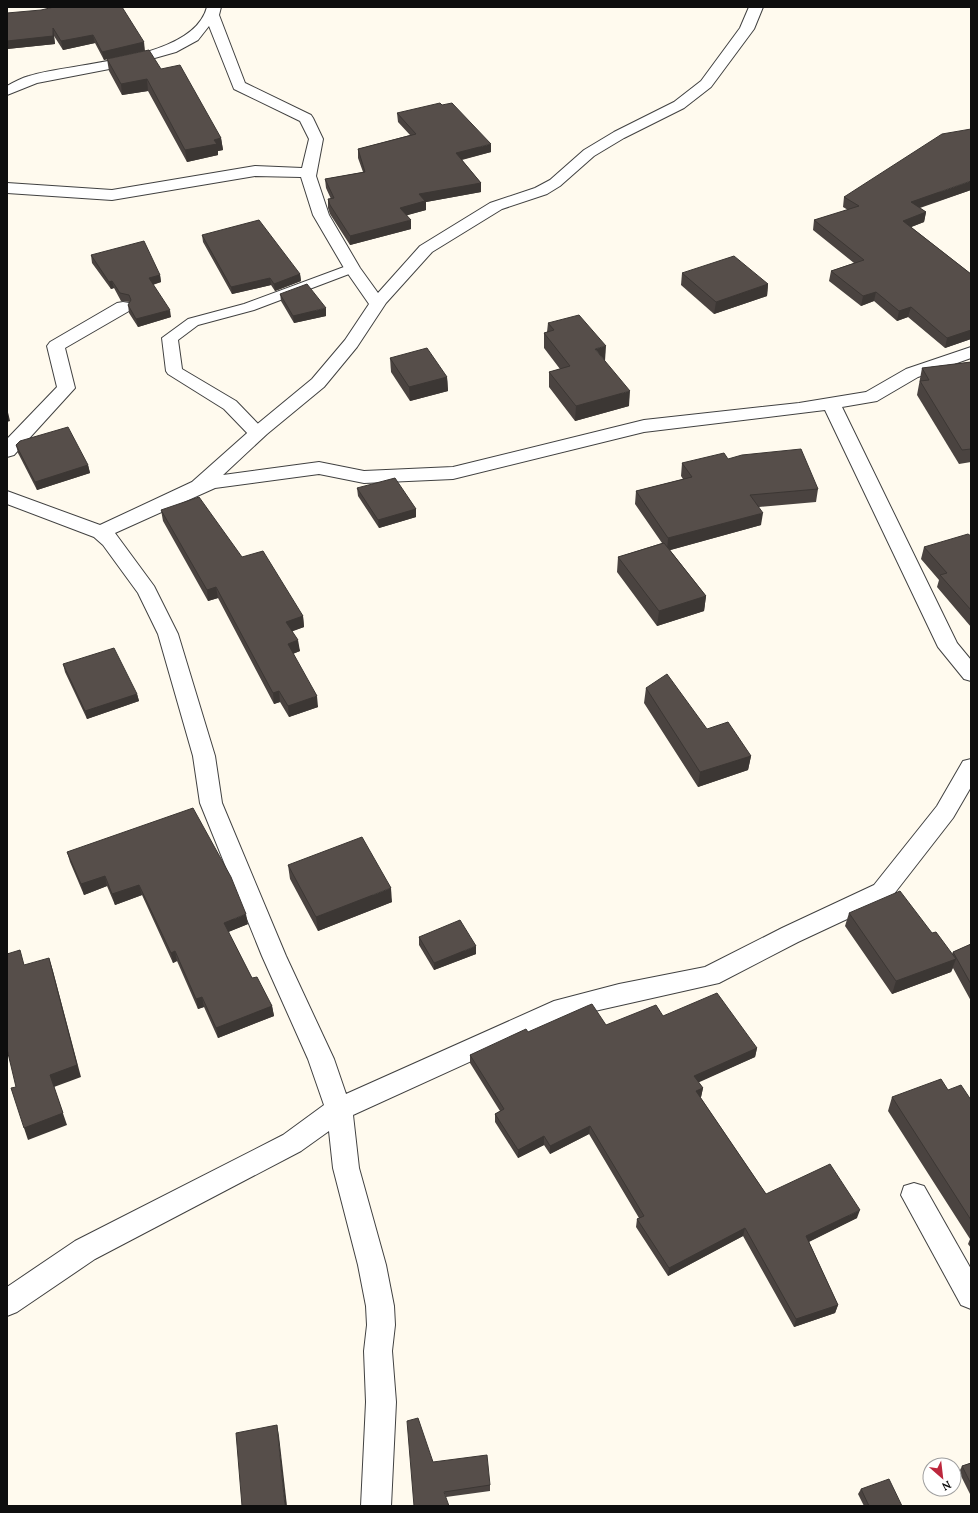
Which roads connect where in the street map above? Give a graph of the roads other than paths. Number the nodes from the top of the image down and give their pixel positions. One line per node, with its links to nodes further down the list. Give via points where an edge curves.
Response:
1 (756, 7): 7 (street, via 747,29 706,84 680,105 589,153 555,183 496,206 430,247)
2 (213, 11): 3 (street, via 193,37 171,49 130,61 33,79); 4 (street, via 238,86 306,118 316,139)
3 (7, 91)
4 (309, 173): 5 (street, via 255,171 112,195); 6 (street, via 321,215)
5 (7, 188)
6 (352, 268): 7 (street); 11 (lane, via 249,307 193,322 170,338 174,370 230,405)
7 (377, 304): 11 (street, via 351,343 318,383)
8 (123, 307): 12 (street, via 56,346 66,388)
9 (971, 352): 10 (street, via 912,373 871,397)
10 (831, 404): 13 (street, via 799,410 644,426 453,473 364,477 319,468 237,478); 16 (street, via 948,647)
11 (257, 433): 13 (street)
12 (7, 451)
13 (198, 487): 15 (street)
14 (7, 496): 15 (street)
15 (101, 532): 18 (street, via 110,540 147,591 168,634 204,756 211,803 274,956 321,1059)
16 (971, 674)
17 (971, 767): 18 (street, via 945,812 882,892 710,976 563,1008)
18 (339, 1110): 21 (street, via 292,1143 85,1250); 22 (street, via 346,1168 372,1265 380,1306 378,1351 381,1402)
19 (914, 1195): 20 (street)
20 (971, 1296)
21 (7, 1303)
22 (376, 1506)

